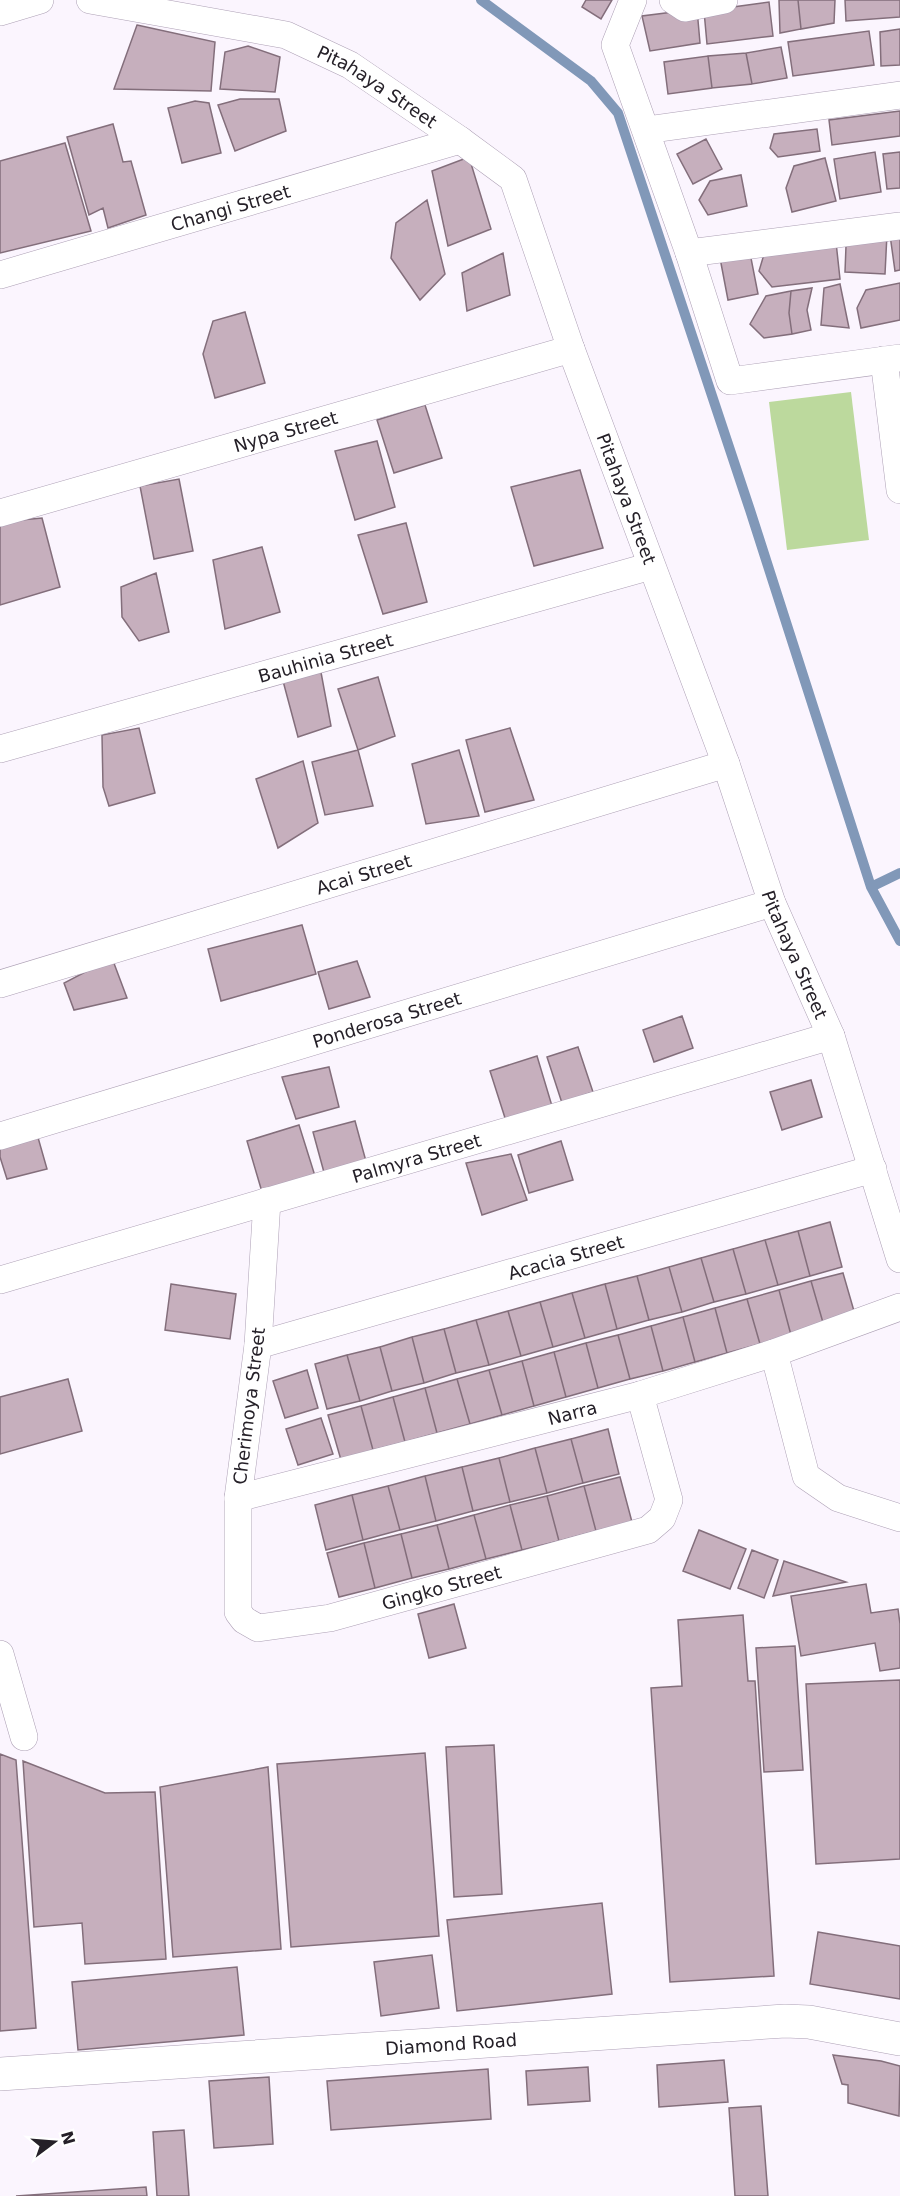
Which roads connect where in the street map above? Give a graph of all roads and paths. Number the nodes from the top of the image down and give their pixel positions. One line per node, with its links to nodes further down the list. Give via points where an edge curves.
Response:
1 (40, 0): 6 (street)
2 (90, 0): 9 (street, Pitahaya Street, via 286,35 350,65)
3 (633, 0): 8 (street, via 615,45)
4 (673, 0): 5 (street, via 685,8)
5 (724, 0)
6 (0, 12)
7 (900, 95): 8 (street)
8 (646, 130): 11 (street)
9 (460, 140): 12 (street, Changi Street); 13 (street, Pitahaya Street, via 513,179)
10 (900, 226): 11 (street)
11 (689, 253): 14 (street, via 730,381)
12 (0, 275)
13 (571, 349): 16 (street, Nypa Street); 17 (street, Pitahaya Street)
14 (892, 359): 15 (street)
15 (900, 484)
16 (0, 513)
17 (651, 566): 18 (street, Bauhinia Street); 19 (street, Pitahaya Street)
18 (0, 749)
19 (726, 764): 20 (street, Pitahaya Street); 21 (street, Acai Street)
20 (772, 903): 22 (street, Pitahaya Street); 23 (street, Ponderosa Street)
21 (0, 984)
22 (831, 1036): 24 (street, Pitahaya Street); 25 (street, Palmyra Street)
23 (0, 1136)
24 (873, 1169): 26 (street, Pitahaya Street); 29 (street, Acacia Street)
25 (267, 1201): 27 (street, Palmyra Street); 29 (street, Cherimoya Street)
26 (900, 1259)
27 (0, 1280)
28 (900, 1307): 30 (street, Narra)
29 (258, 1345): 32 (street, Cherimoya Street)
30 (774, 1353): 31 (street, Narra); 33 (street, via 807,1476 838,1498)
31 (639, 1395): 32 (street, Narra); 34 (street, Gingko Street, via 669,1500 662,1518 648,1530 330,1618 258,1628)
32 (238, 1498): 34 (street, Cherimoya Street)
33 (900, 1518)
34 (238, 1612)
35 (0, 1654): 36 (street)
36 (24, 1737)
37 (900, 2039): 38 (main road, Diamond Road, via 785,2021)
38 (0, 2074)

